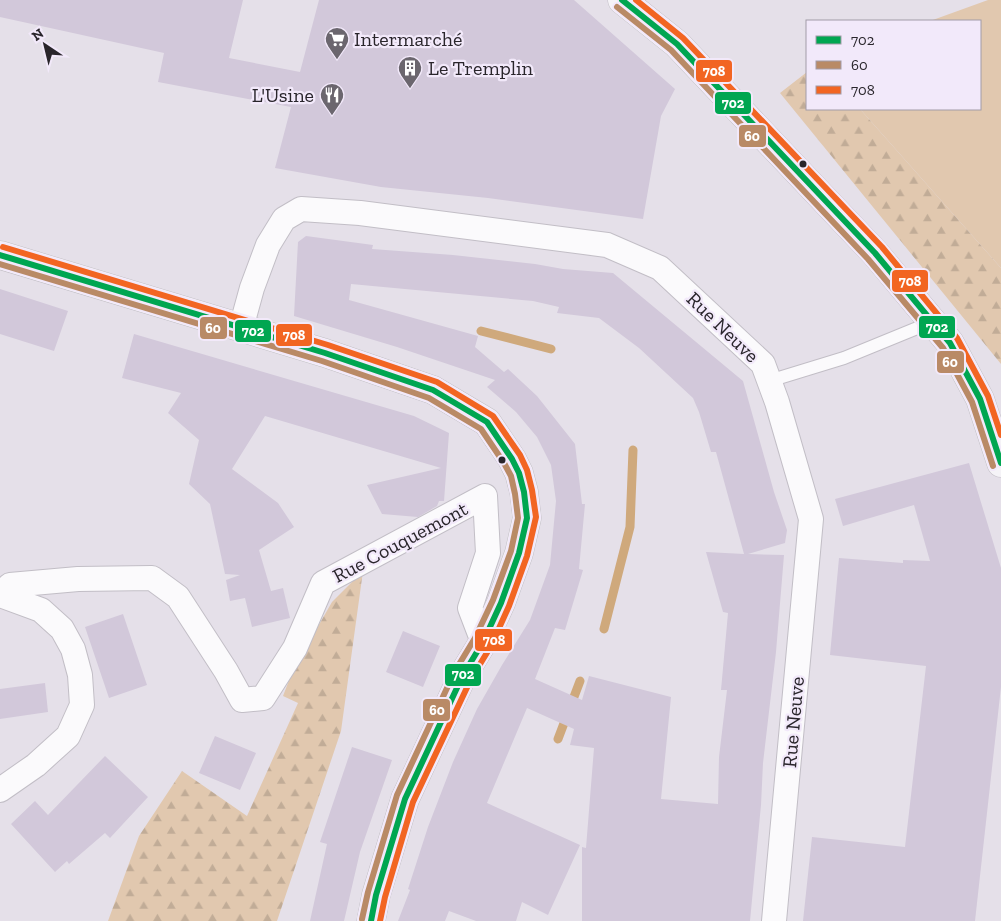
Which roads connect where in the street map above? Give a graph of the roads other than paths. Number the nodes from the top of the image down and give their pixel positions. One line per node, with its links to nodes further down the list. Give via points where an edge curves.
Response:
1 (622, 0): 3 (main road, via 677,44 876,253)
2 (0, 255): 4 (main road)
3 (932, 322): 5 (lane, via 844,358); 6 (main road, via 950,343 980,398)
4 (241, 328): 5 (street, Rue Neuve, via 268,245 284,219 301,209 360,213 607,245 660,268 763,364); 8 (main road, via 432,390 487,422 519,473 528,518 501,603)
5 (769, 381): 11 (street, Rue Neuve, via 811,519)
6 (1001, 463)
7 (0, 595): 8 (street, Rue Couquemont, via 10,585 152,578 178,597 242,700 263,698 295,648 323,583 484,496 488,553 470,608); 9 (street, via 41,610 62,629 73,649 80,675 82,705 68,736 36,765)
8 (483, 642): 10 (main road, via 463,675 405,799)
9 (0, 790)
10 (371, 921)
11 (774, 921)

